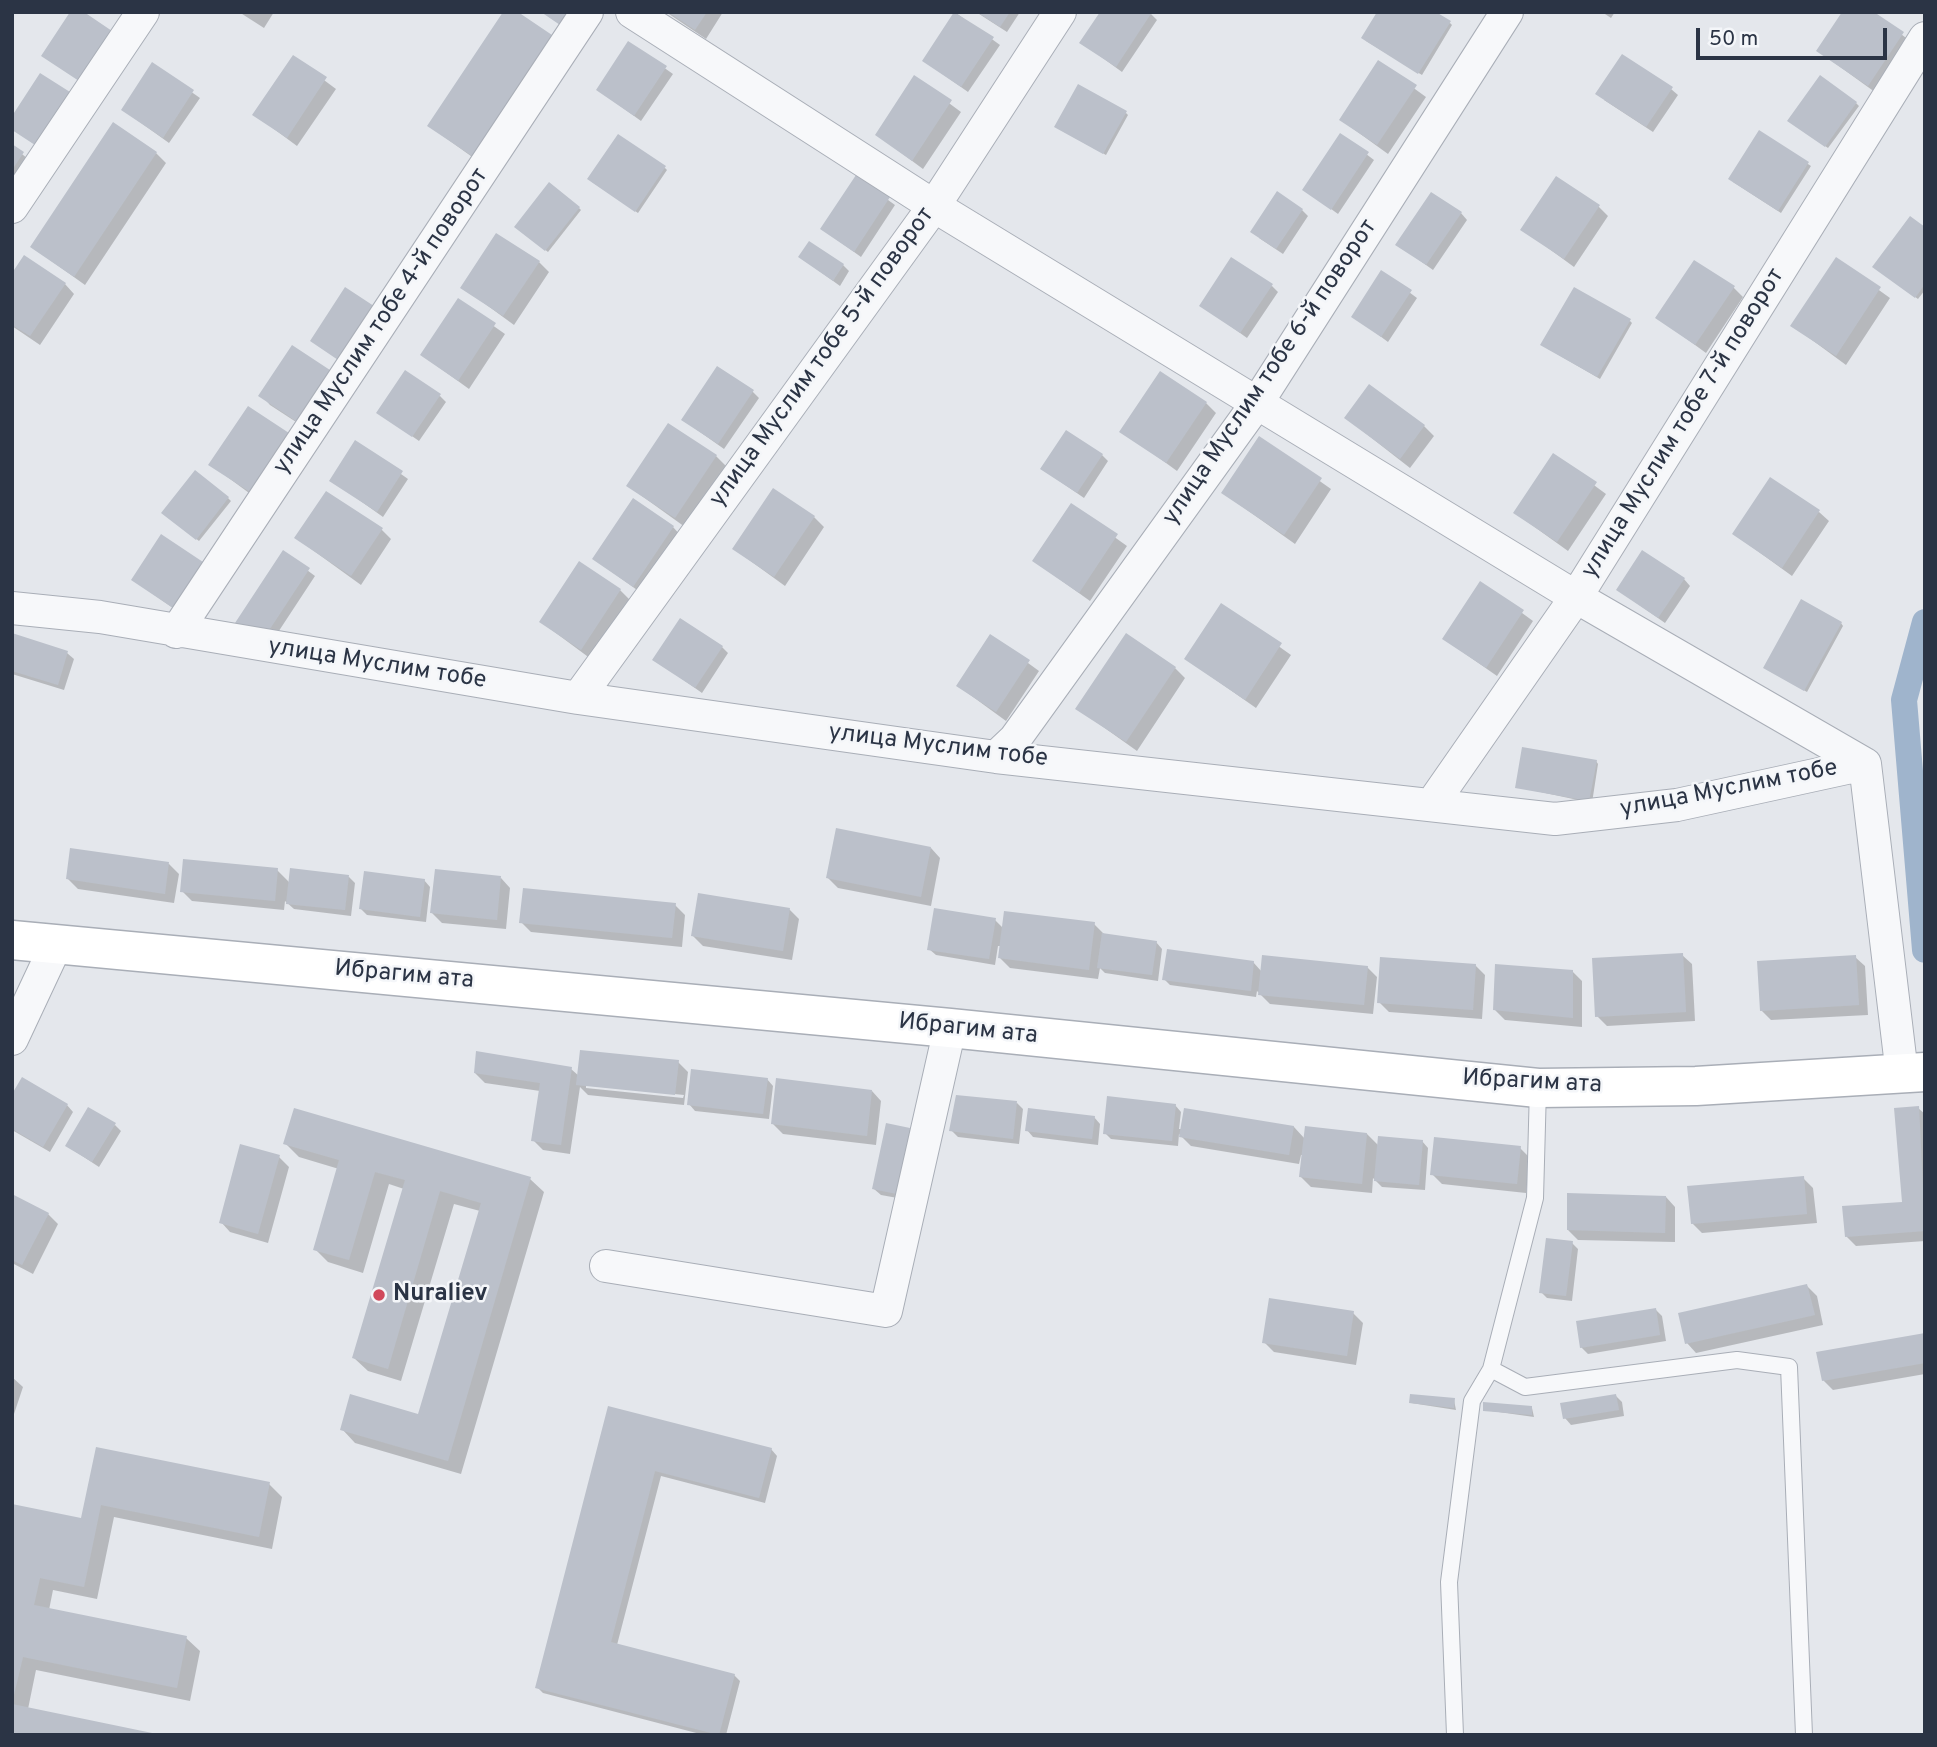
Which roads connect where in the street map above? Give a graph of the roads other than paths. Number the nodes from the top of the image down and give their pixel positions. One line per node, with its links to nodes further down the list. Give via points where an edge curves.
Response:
1 (143, 12): 8 (street)
2 (587, 12): 12 (street, улица Муслим тобе 4-й поворот)
3 (632, 12): 7 (street)
4 (1060, 12): 7 (street, улица Муслим тобе 5-й поворот)
5 (1507, 12): 9 (street, улица Муслим тобе 6-й поворот)
6 (1925, 38): 10 (street, улица Муслим тобе 7-й поворот)
7 (934, 206): 9 (street); 13 (street, улица Муслим тобе 5-й поворот)
8 (12, 207)
9 (1257, 403): 10 (street); 14 (street, улица Муслим тобе 6-й поворот, via 1015,739)
10 (1576, 597): 15 (street); 16 (street, улица Муслим тобе 7-й поворот)
11 (12, 608): 12 (street, улица Муслим тобе, via 100,617)
12 (176, 632): 13 (street, улица Муслим тобе)
13 (578, 698): 14 (street, улица Муслим тобе)
14 (996, 757): 16 (street, улица Муслим тобе)
15 (1865, 764): 16 (street, улица Муслим тобе, via 1677,805 1555,819); 21 (street)
16 (1432, 804)
17 (12, 940): 18 (street, Ибрагим ата)
18 (57, 943): 19 (street, Ибрагим ата); 20 (street)
19 (950, 1028): 22 (street, Ибрагим ата); 23 (street, via 886,1311)
20 (12, 1040)
21 (1913, 1073): 22 (street, Ибрагим ата, via 1696,1086)
22 (1538, 1088): 24 (lane, via 1535,1198)
23 (606, 1266)
24 (1492, 1369): 25 (lane, via 1472,1401 1449,1582); 26 (lane, via 1525,1387 1737,1360 1789,1367)
25 (1455, 1735)
26 (1804, 1735)

